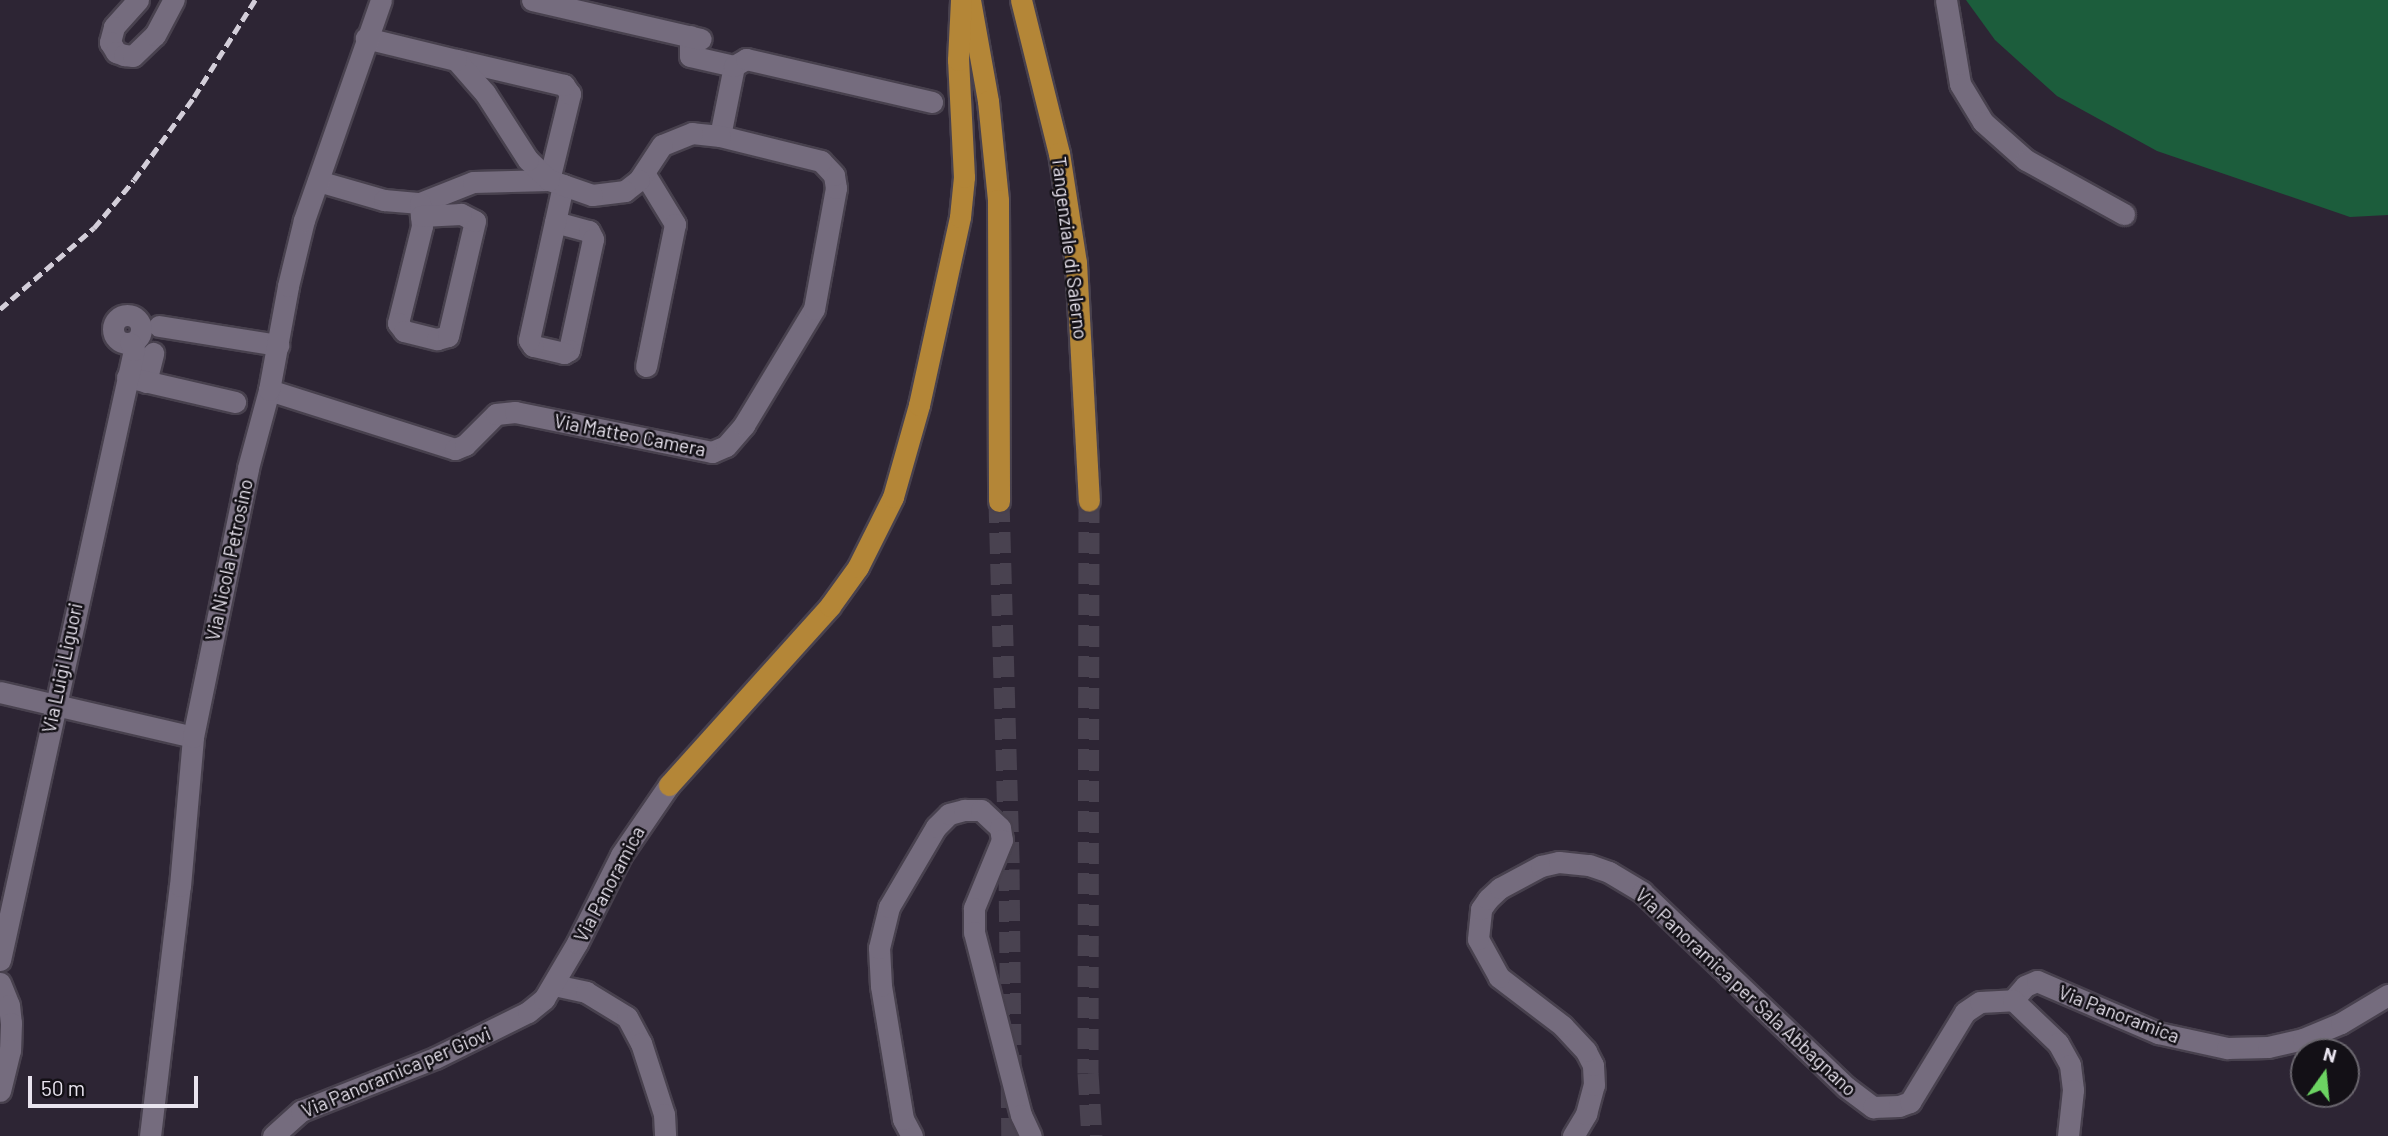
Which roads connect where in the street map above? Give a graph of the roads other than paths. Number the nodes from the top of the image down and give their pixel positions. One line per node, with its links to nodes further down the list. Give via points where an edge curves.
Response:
1 (138, 0): 2 (street, via 114,27 110,42 124,55 132,56 155,35)
2 (174, 0)
3 (381, 0): 9 (street, Via Nicola Petrosino)
4 (532, 0): 11 (street, via 696,37 690,56)
5 (961, 0): 32 (highway, via 958,61 964,177 960,217 919,405 893,497 858,567 830,606)
6 (970, 0): 27 (highway, via 988,101 998,200)
7 (1946, 0): 18 (street, via 1960,84 1983,122 2026,160)
8 (1021, 1): 28 (highway, Tangenziale di Salerno, via 1059,153 1076,263)
9 (366, 38): 10 (street); 15 (street, Via Nicola Petrosino)
10 (456, 60): 16 (street, via 485,93 528,159); 16 (street, via 564,85 570,94)
11 (734, 66): 12 (street, via 746,59 759,60); 13 (street)
12 (932, 102)
13 (720, 136): 14 (street, Via Matteo Camera, via 692,133 675,138 662,145); 25 (street, Via Matteo Camera, via 821,161 834,175 835,188 814,309 726,446 712,452 696,450 515,412 496,414 455,449)
14 (644, 173): 16 (street, via 625,191 608,195 592,195); 23 (street, via 675,224)
15 (318, 181): 17 (street); 21 (street, Via Nicola Petrosino, via 304,220)
16 (556, 183): 17 (street, via 474,182); 19 (street)
17 (421, 210): 17 (street, via 422,226 398,323 404,331 437,339 448,336 475,222 461,214)
18 (2124, 214)
19 (555, 222): 19 (street, via 529,340 533,346 564,353 569,350 593,239 589,231)
20 (159, 326): 21 (street)
21 (278, 345): 25 (street, Via Nicola Petrosino)
22 (139, 349): 24 (street, Via Luigi Liguori)
23 (646, 366)
24 (136, 379): 26 (street); 30 (street, Via Luigi Liguori)
25 (269, 390): 31 (street, Via Nicola Petrosino, via 248,468)
26 (235, 402)
27 (999, 501)
28 (1089, 501)
29 (0, 692): 30 (street)
30 (54, 703): 31 (street); 33 (street, Via Luigi Liguori)
31 (193, 737): 39 (street, Via Nicola Petrosino)
32 (669, 785): 35 (street, Via Panoramica, via 621,855)
33 (0, 960)
34 (0, 983): 38 (street, via 11,1023 10,1050)
35 (554, 985): 40 (street, Via Panoramica per Giovi, via 544,999 506,1024 435,1058 301,1111); 41 (street, via 586,992 627,1017 641,1043 664,1114)
36 (2388, 995): 37 (street, Via Panoramica, via 2303,1039 2268,1047 2227,1048 2158,1033 2037,981 2025,986)
37 (2013, 1000): 44 (street, Via Panoramica per Sala Abbagnano, via 1980,1002 1965,1012 1910,1102 1873,1107 1846,1087 1669,915 1626,880 1572,862 1541,866 1488,899 1480,909 1478,939 1499,977 1563,1026 1593,1065 1594,1085 1586,1114); 45 (street, via 2057,1043 2070,1065 2073,1090)
38 (1, 1079)
39 (149, 1136)
40 (273, 1136)
41 (665, 1136)
42 (912, 1136): 43 (street, via 903,1119 879,947 889,907 936,827 949,814 981,810 1000,828 1002,840 974,908 974,932 1021,1115)
43 (1031, 1136)
44 (1573, 1136)
45 (2068, 1136)

